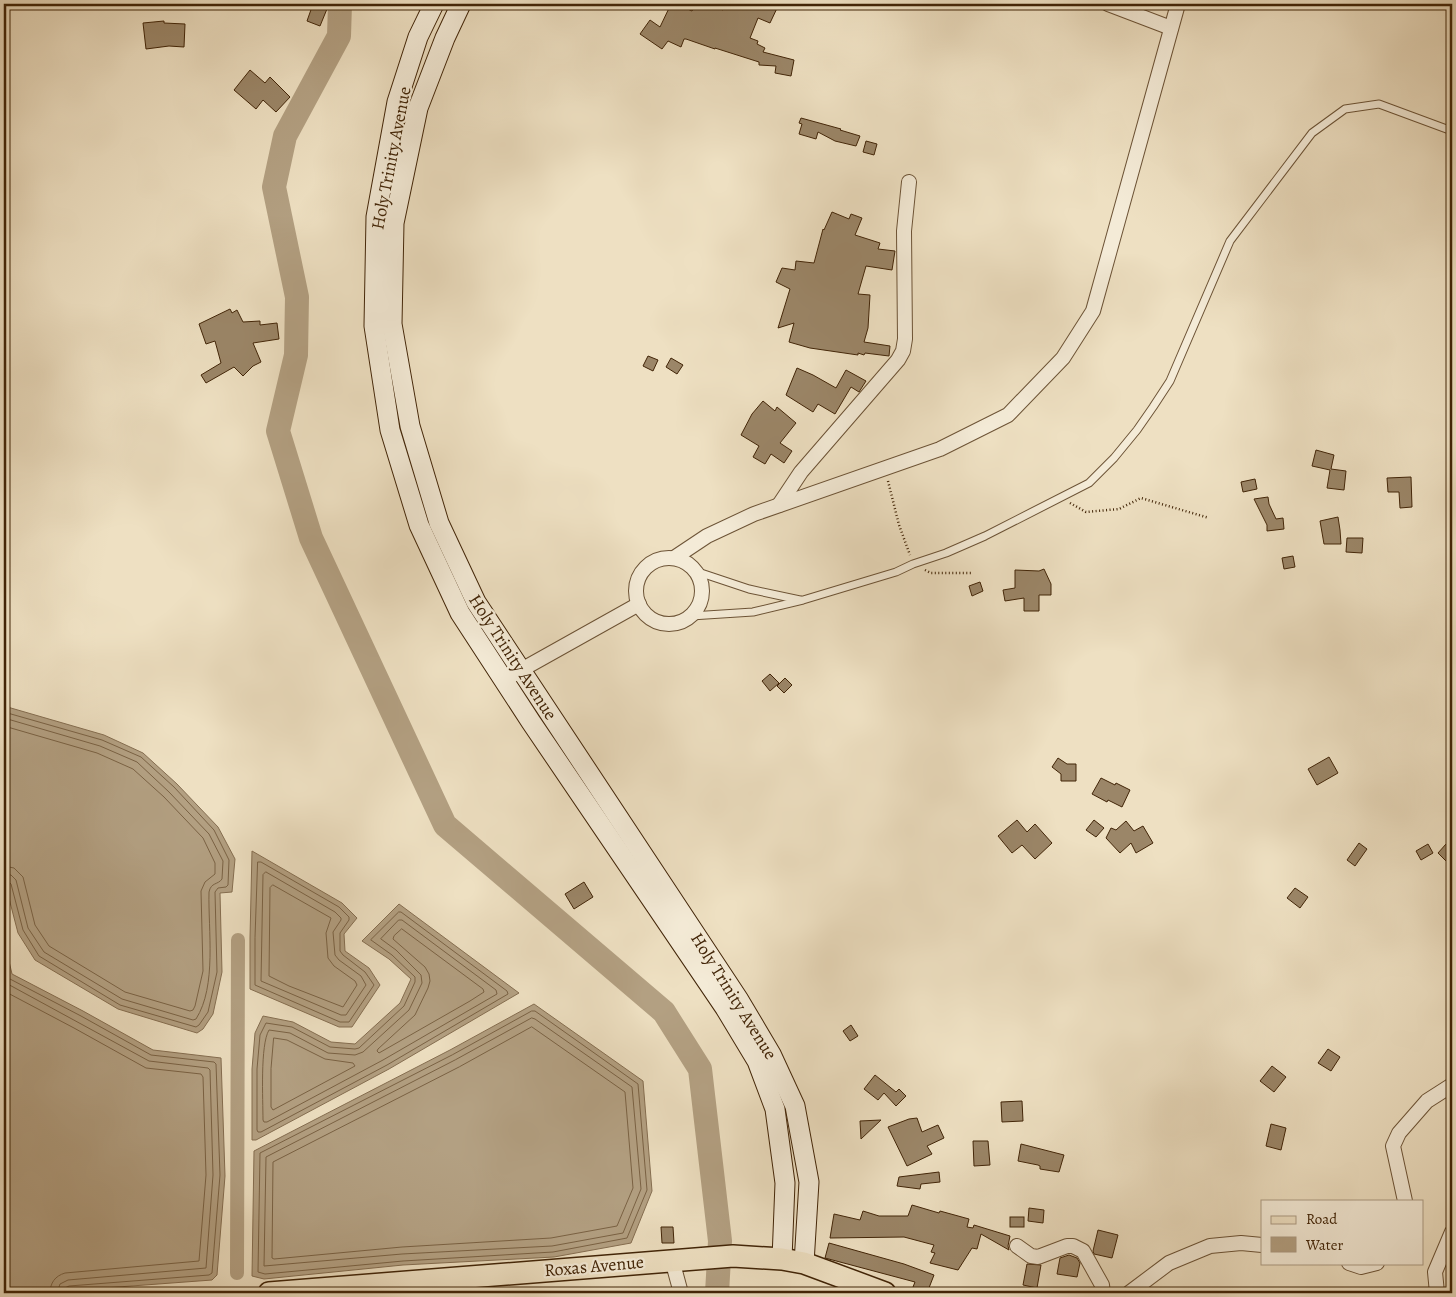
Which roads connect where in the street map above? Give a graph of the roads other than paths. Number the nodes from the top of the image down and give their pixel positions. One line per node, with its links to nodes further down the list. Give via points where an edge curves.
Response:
1 (434, 4): 15 (main road, Holy Trinity Avenue, via 418,37 397,102 376,217 374,326 390,430 419,526 460,613)
2 (461, 4): 14 (main road, Holy Trinity Avenue, via 418,108 394,223 392,324 410,426 439,523 476,602)
3 (1108, 4): 5 (street)
4 (1178, 4): 5 (street)
5 (1171, 28): 8 (street, via 1093,311 1063,358 1008,415 940,449)
6 (1452, 131): 11 (lane, via 1379,104 1345,109 1312,133 1230,241 1170,380 1137,430 1089,483 946,553)
7 (909, 182): 8 (street, via 904,231 904,351 801,472)
8 (779, 505): 9 (street, via 707,536)
9 (674, 558): 10 (street); 12 (street, via 654,562 641,573 636,592)
10 (696, 571): 11 (lane, via 749,589); 13 (street, via 702,595)
11 (803, 600): 13 (lane, via 753,612)
12 (639, 604): 13 (street, via 656,622 680,622); 14 (street)
13 (691, 616)
14 (521, 670): 15 (street); 17 (main road, Holy Trinity Avenue, via 739,1000 771,1054)
15 (505, 680): 18 (main road, Holy Trinity Avenue, via 725,1008 757,1061)
16 (1452, 1085): 19 (street, via 1427,1101 1399,1133 1393,1146)
17 (795, 1106): 18 (main road); 25 (main road, Holy Trinity Avenue, via 809,1182)
18 (775, 1109): 23 (main road, Holy Trinity Avenue, via 785,1183)
19 (1405, 1200)
20 (1452, 1232): 33 (street, via 1435,1272)
21 (1017, 1246): 31 (street, via 1038,1257 1073,1246 1082,1251 1102,1285)
22 (1261, 1246): 32 (street, via 1241,1243 1210,1246 1169,1263)
23 (782, 1259): 24 (main road, Roxas Avenue, via 732,1256); 25 (main road, Roxas Avenue)
24 (678, 1260): 28 (main road, Roxas Avenue); 29 (street)
25 (804, 1263): 30 (main road, Roxas Avenue)
26 (1352, 1264): 27 (street, via 1360,1267)
27 (1373, 1264)
28 (269, 1293)
29 (681, 1293)
30 (885, 1293)
31 (1103, 1293)
32 (1129, 1293)
33 (1437, 1293)

